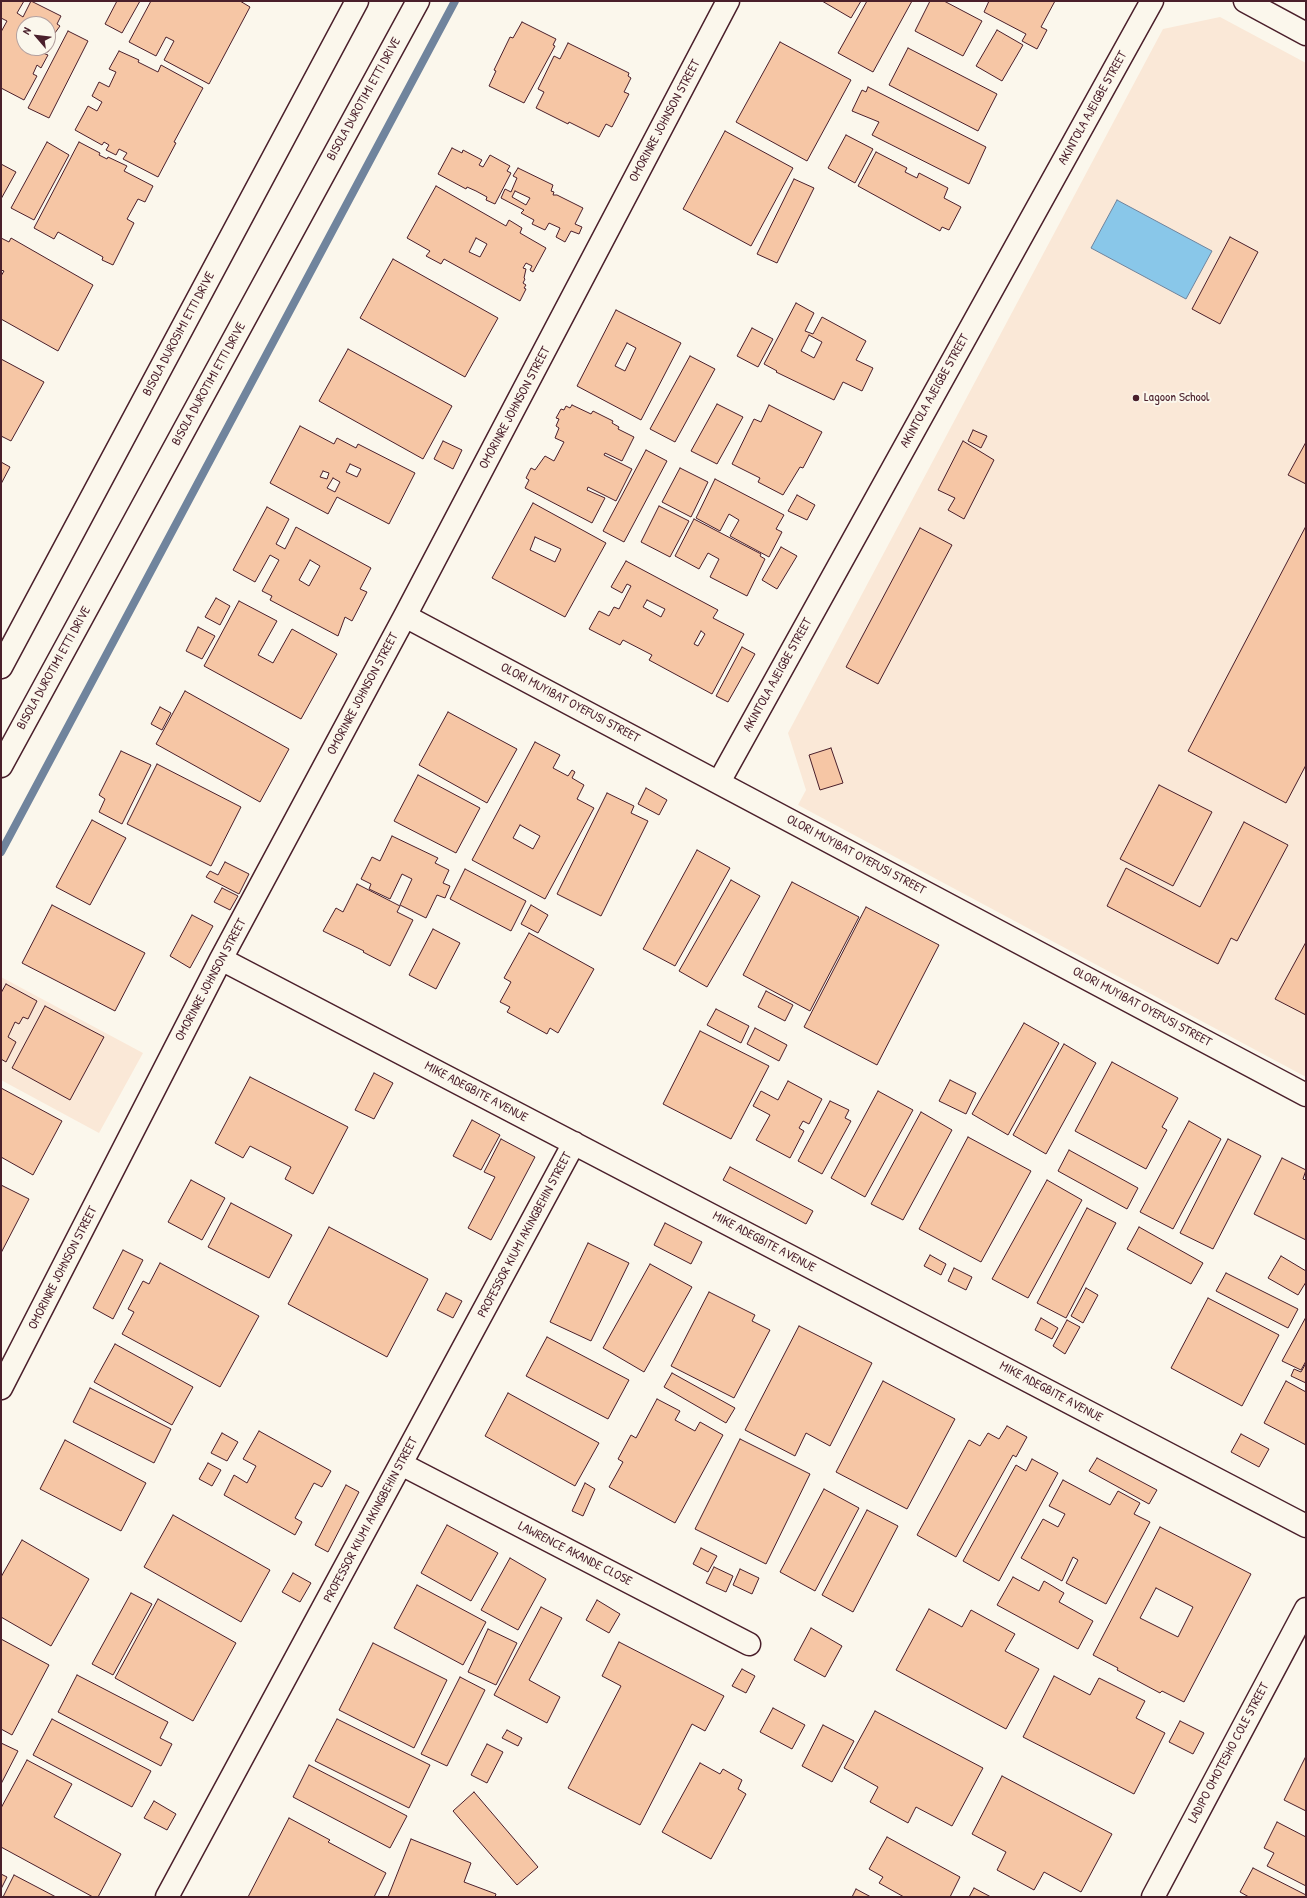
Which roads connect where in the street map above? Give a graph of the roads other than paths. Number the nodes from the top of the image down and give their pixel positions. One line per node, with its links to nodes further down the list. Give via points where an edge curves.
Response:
1 (357, 1): 8 (street, BISOLA DUROSIMI ETTI DRIVE)
2 (418, 1): 9 (street, BISOLA DUROTIMI ETTI DRIVE)
3 (728, 1): 7 (street, OMORINRE JOHNSON STREET)
4 (1152, 1): 10 (street, AKINTOLA AJEIGBE STREET)
5 (1245, 1): 6 (street)
6 (1306, 34)
7 (405, 616): 10 (street, OLORI MUYIBAT OYEFUSI STREET); 11 (street, OMORINRE JOHNSON STREET)
8 (1, 667)
9 (1, 766)
10 (719, 782): 12 (street, OLORI MUYIBAT OYEFUSI STREET)
11 (221, 959): 13 (street, MIKE ADEGBITE AVENUE); 14 (street, OMORINRE JOHNSON STREET)
12 (1306, 1095)
13 (574, 1143): 15 (street, PROFESSOR KIUMI AKINGBEHIN STREET); 16 (street, MIKE ADEGBITE AVENUE)
14 (1, 1388)
15 (401, 1464): 18 (street, LAWRENCE AKANDE CLOSE); 19 (street, PROFESSOR KIUMI AKINGBEHIN STREET)
16 (1306, 1526)
17 (1306, 1609): 20 (street, LADIPO OMOTESHO COLE STREET)
18 (749, 1644)
19 (167, 1897)
20 (1153, 1897)

